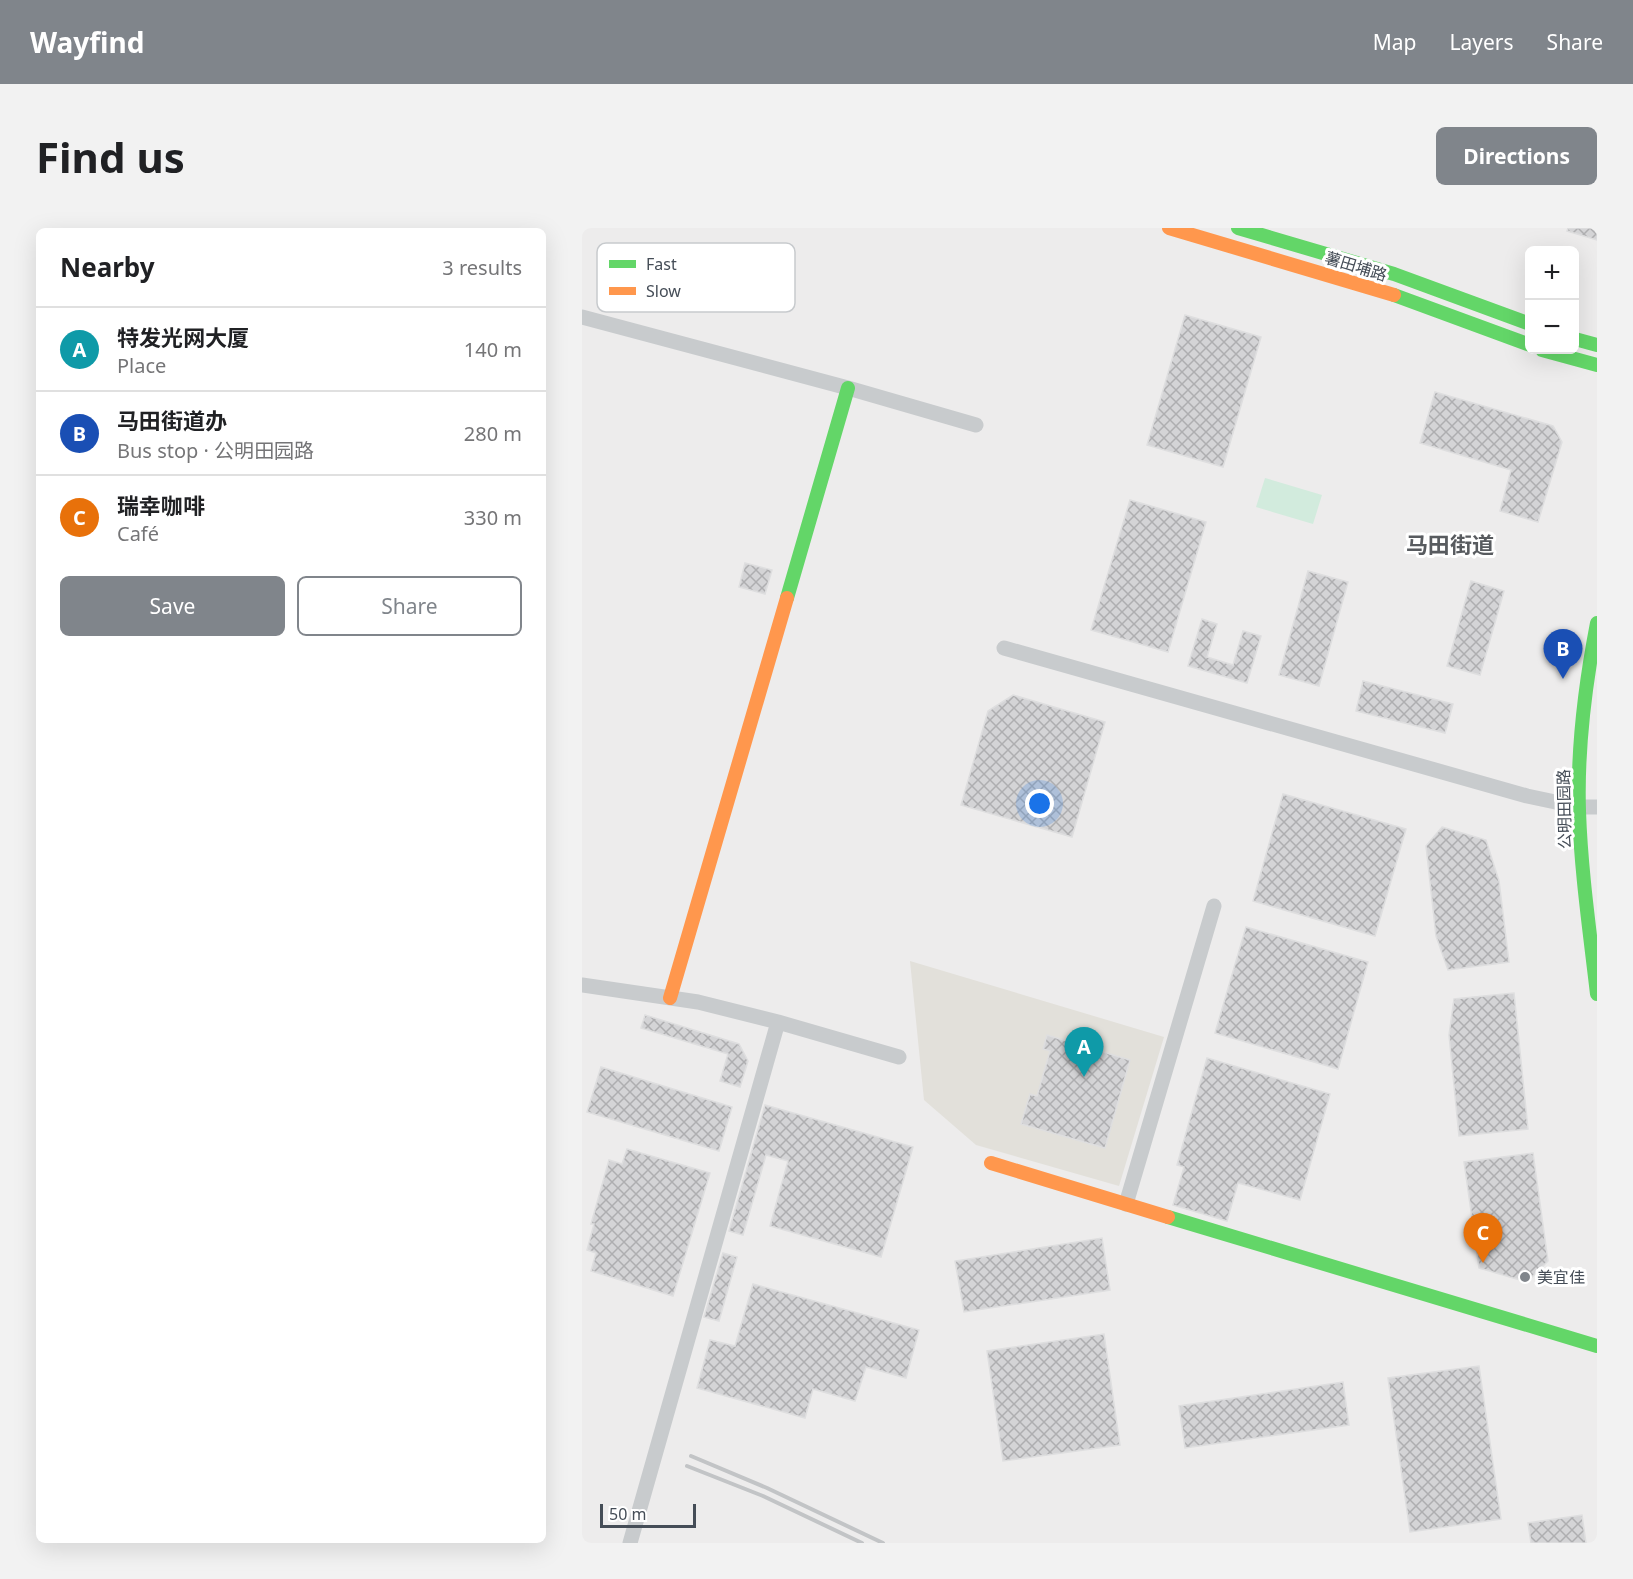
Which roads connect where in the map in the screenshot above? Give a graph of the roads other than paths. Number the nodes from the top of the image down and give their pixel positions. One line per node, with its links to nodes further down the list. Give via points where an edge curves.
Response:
1 (1169, 228): 6 (street, 薯田埔路, via 1388,293)
2 (1238, 228): 4 (street, 薯田埔路, via 1394,274)
3 (582, 317): 10 (street)
4 (1525, 322)
5 (1579, 340): 7 (street)
6 (1525, 343)
7 (1597, 345)
8 (1557, 354): 9 (street)
9 (1597, 365)
10 (848, 388): 11 (street); 19 (street)
11 (975, 425)
12 (1597, 623): 14 (street, 公明田园路, via 1583,718)
13 (1004, 648): 14 (street, via 1527,796)
14 (1580, 807): 15 (street); 18 (street, 公明田园路, via 1583,874)
15 (1597, 807)
16 (1214, 906): 23 (street)
17 (582, 985): 19 (street)
18 (1597, 994)
19 (670, 998): 20 (street)
20 (778, 1022): 21 (street); 25 (street)
21 (899, 1057)
22 (991, 1163): 23 (street)
23 (1126, 1204): 24 (street)
24 (1597, 1346)
25 (630, 1543)

